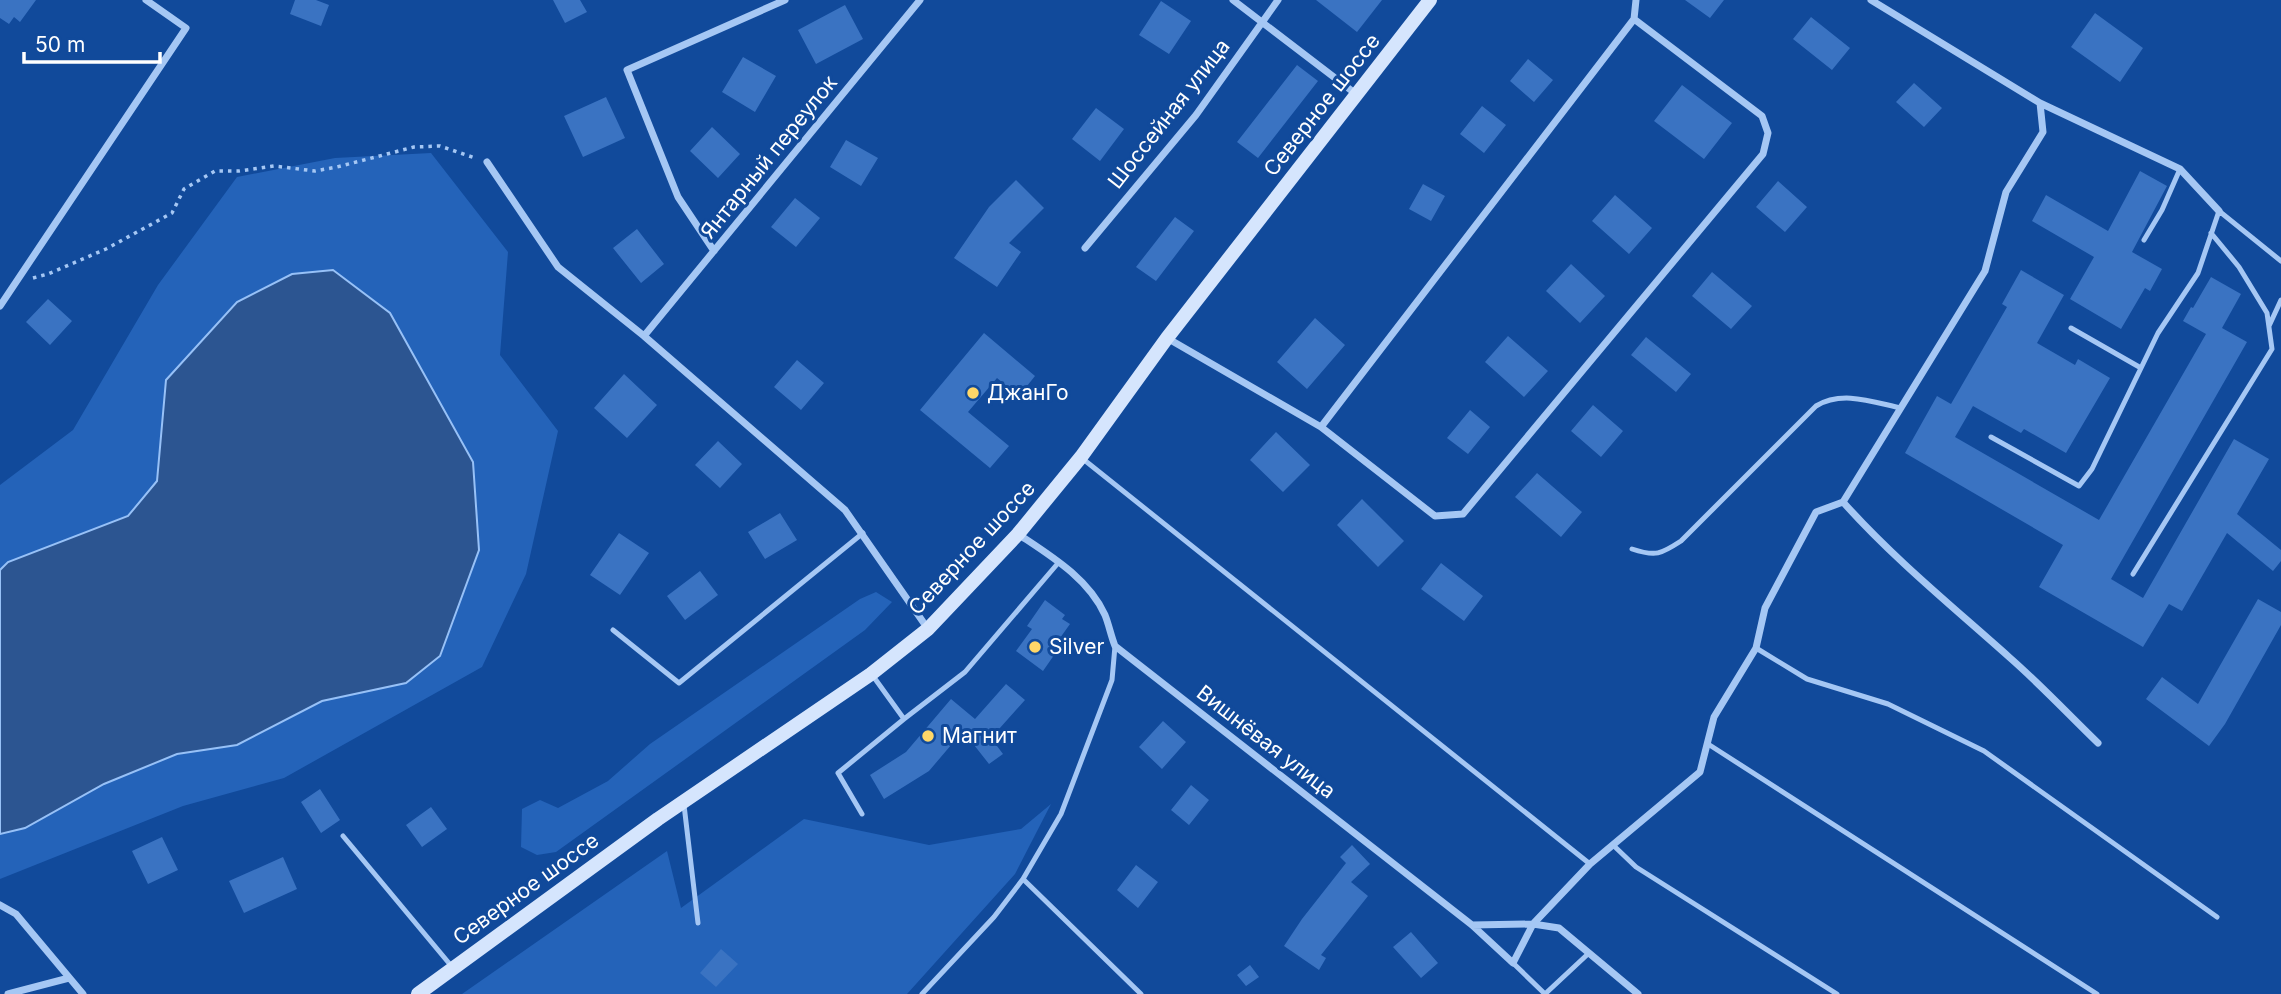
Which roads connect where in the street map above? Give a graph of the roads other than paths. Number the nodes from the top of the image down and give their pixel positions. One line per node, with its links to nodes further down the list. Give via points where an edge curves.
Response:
1 (146, 0): 22 (street, via 186,28)
2 (786, 0): 19 (street, via 626,70 678,197)
3 (920, 0): 19 (street, Янтарный переулок)
4 (1233, 0): 10 (street)
5 (1278, 0): 10 (street, Шоссейная улица)
6 (1430, 0): 11 (main road, Северное шоссе)
7 (1636, 0): 9 (street)
8 (1871, 0): 12 (street)
9 (1634, 19): 29 (street); 29 (street, via 1762,116 1768,133 1763,154 1463,514 1435,516)
10 (1261, 22): 11 (street); 18 (street, Шоссейная улица, via 1196,115)
11 (1357, 94): 26 (main road, Северное шоссе)
12 (2040, 103): 14 (street); 28 (street, via 2043,132 2006,192 1985,271)
13 (487, 162): 25 (street, via 558,267)
14 (2180, 169): 15 (street); 17 (lane)
15 (2219, 211): 16 (lane); 20 (lane)
16 (2211, 233): 23 (lane, via 2239,267 2267,313); 27 (lane, via 2197,273)
17 (2144, 240)
18 (1085, 248)
19 (714, 251): 25 (street, Янтарный переулок)
20 (2281, 261)
21 (2281, 300): 23 (lane)
22 (0, 306)
23 (2269, 326): 37 (lane, via 2272,349)
24 (2071, 328): 27 (lane)
25 (645, 336): 33 (street, via 845,510)
26 (1167, 338): 29 (street); 31 (main road, Северное шоссе)
27 (2141, 368): 30 (lane, via 2092,469 2079,486)
28 (1901, 408): 32 (street); 35 (lane, via 1853,397 1828,398 1681,541 1662,553)
29 (1321, 427)
30 (1991, 437)
31 (1081, 457): 34 (main road, Северное шоссе); 50 (lane)
32 (1843, 502): 41 (street, via 1816,512 1765,608); 44 (street, via 1927,587)
33 (863, 533): 38 (street); 39 (lane, via 679,684)
34 (1018, 534): 36 (street); 38 (main road, Северное шоссе)
35 (1632, 549)
36 (1059, 562): 40 (street, via 1086,585 1104,614); 43 (lane, via 965,671)
37 (2133, 574)
38 (928, 629): 42 (main road, Северное шоссе)
39 (613, 631)
40 (1115, 646): 51 (lane, via 1112,680 1061,814); 56 (street, Вишнёвая улица)
41 (1756, 648): 45 (street, via 1714,716); 53 (lane, via 1807,679 1888,704 1984,751)
42 (871, 674): 43 (lane); 46 (main road, Северное шоссе)
43 (904, 719): 47 (lane, via 838,773)
44 (2098, 743)
45 (1708, 744): 49 (street, via 1700,772); 69 (lane)
46 (684, 802): 54 (lane); 59 (main road, Северное шоссе)
47 (862, 814)
48 (342, 836): 59 (lane)
49 (1613, 845): 50 (street); 68 (lane, via 1636,867)
50 (1590, 864): 55 (street)
51 (1023, 879): 64 (lane); 65 (lane)
52 (0, 905): 60 (street, via 16,914)
53 (2217, 917)
54 (698, 923)
55 (1533, 924): 56 (street); 57 (street, via 1559,928); 58 (street)
56 (1472, 925): 58 (street, Вишнёвая улица)
57 (1589, 953): 66 (lane); 67 (street)
58 (1513, 963): 66 (lane)
59 (454, 968): 63 (main road, Северное шоссе)
60 (69, 978): 61 (street); 62 (street)
61 (8, 994)
62 (83, 994)
63 (418, 994)
64 (922, 994)
65 (1141, 994)
66 (1545, 994)
67 (1638, 994)
68 (1837, 994)
69 (2097, 994)

